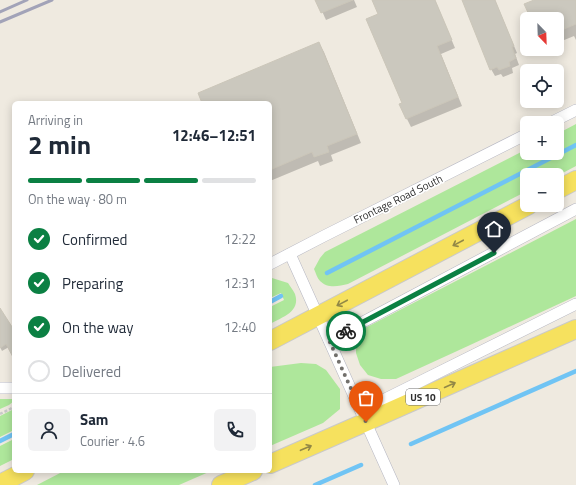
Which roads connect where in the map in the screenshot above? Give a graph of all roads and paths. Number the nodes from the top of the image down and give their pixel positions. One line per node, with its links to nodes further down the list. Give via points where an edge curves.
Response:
1 (576, 110): 2 (street)
2 (564, 116)
3 (520, 138): 8 (street, Frontage Road South)
4 (576, 180): 5 (main road)
5 (564, 186)
6 (576, 209): 14 (street)
7 (520, 210): 11 (main road, one-way to 11)
8 (290, 254): 9 (street, Frontage Road South); 11 (street)
9 (272, 263)
10 (576, 304): 19 (street)
11 (318, 316): 13 (main road); 14 (street)
12 (576, 329): 19 (main road, US 10, one-way to 12)
13 (272, 340)
14 (329, 340): 19 (street)
15 (0, 388): 16 (street)
16 (12, 388)
17 (12, 408): 18 (path)
18 (0, 414)
19 (363, 416): 20 (main road, US 10, one-way to 19); 25 (street)
20 (272, 463)
21 (21, 473): 23 (main road)
22 (248, 473): 24 (main road)
23 (0, 484)
24 (221, 485)
25 (394, 485)

